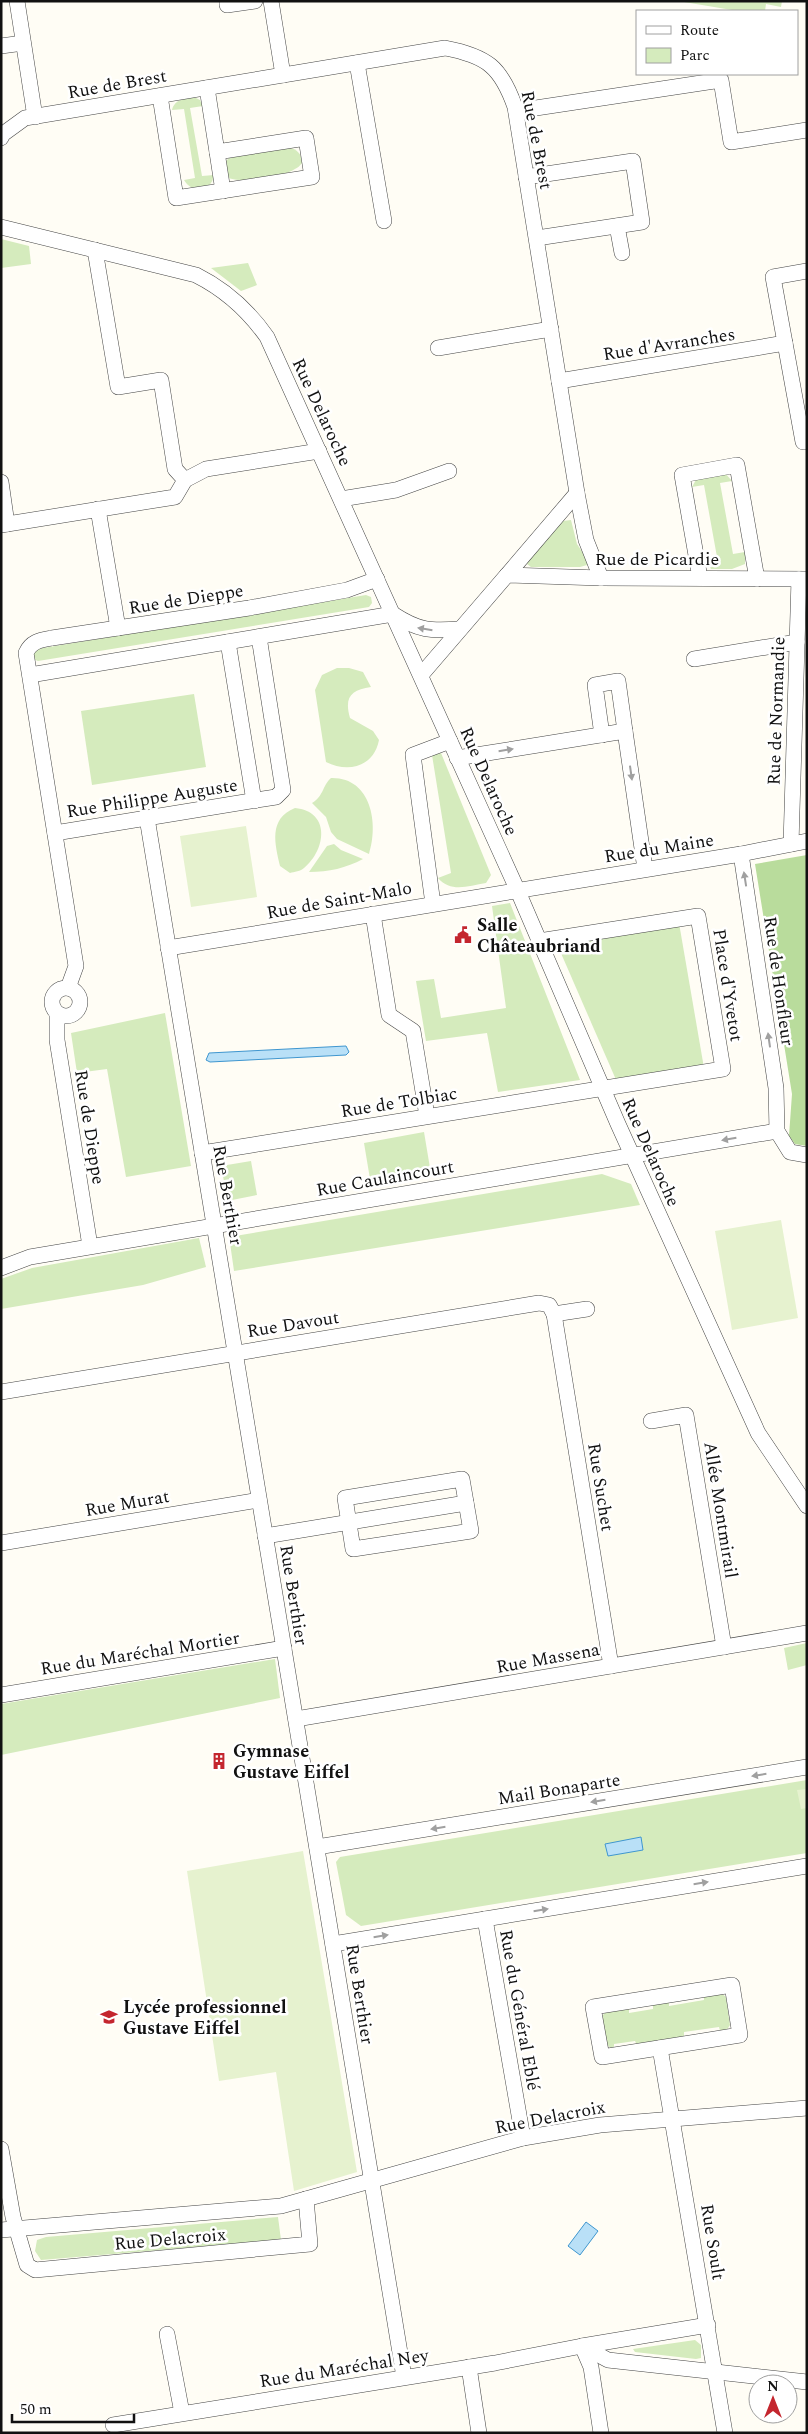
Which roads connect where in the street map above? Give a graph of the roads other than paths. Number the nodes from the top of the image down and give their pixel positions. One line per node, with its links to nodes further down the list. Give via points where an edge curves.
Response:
1 (17, 1): 5 (street)
2 (255, 1): 4 (street)
3 (271, 1): 8 (street)
4 (227, 5)
5 (23, 42): 6 (street); 12 (street)
6 (1, 46)
7 (357, 63): 8 (street, Rue de Brest); 11 (street, Rue de Brest, via 446,48 469,53 494,67 507,84); 18 (street)
8 (283, 75): 9 (street, Rue de Brest)
9 (207, 88): 10 (street, Rue de Brest); 15 (street)
10 (160, 96): 12 (street, Rue de Brest); 17 (street, via 176,198)
11 (516, 111): 13 (street, via 721,80 731,142); 16 (street, Rue de Brest)
12 (35, 117): 14 (street, Rue de Brest, via 25,118)
13 (807, 130)
14 (1, 138)
15 (217, 152): 17 (street); 17 (street, via 306,138 312,178)
16 (526, 177): 19 (street, via 633,161 642,222); 21 (street, Rue de Brest)
17 (223, 191)
18 (384, 221)
19 (617, 226): 21 (street); 23 (street)
20 (1, 227): 22 (street, Rue Delaroche)
21 (537, 238): 25 (street, Rue de Brest)
22 (95, 250): 30 (street, Rue Delaroche, via 196,275 244,308 267,337); 32 (street, via 118,387 161,380 175,469)
23 (622, 253)
24 (807, 271): 26 (street, via 773,277)
25 (551, 329): 27 (street); 28 (street, Rue de Brest)
26 (785, 343): 28 (street, Rue d'Avranches); 29 (street)
27 (438, 348)
28 (559, 380): 34 (street, Rue de Brest)
29 (803, 442)
30 (319, 451): 32 (street, via 206,469); 35 (street, Rue Delaroche)
31 (449, 471): 35 (street, via 396,490)
32 (185, 480): 36 (street, via 175,497)
33 (1, 482): 37 (street)
34 (577, 493): 38 (street); 39 (street, Rue de Brest, via 586,540)
35 (341, 499): 41 (street, Rue Delaroche)
36 (98, 509): 37 (street); 45 (street)
37 (4, 525)
38 (507, 574): 39 (street, Rue de Picardie); 46 (street)
39 (601, 578): 40 (street, Rue de Picardie)
40 (700, 578): 42 (street, Rue de Picardie); 42 (street, via 682,474 737,465)
41 (377, 579): 44 (street, Rue Delaroche); 45 (street, Rue de Dieppe, via 338,591 249,608)
42 (757, 579): 43 (street, Rue de Picardie)
43 (803, 579): 49 (street, Rue de Normandie)
44 (393, 614): 46 (street, one-way to 44, via 427,631 411,627); 47 (street); 52 (street, Rue Delaroche)
45 (118, 628): 51 (street, Rue de Dieppe, via 37,641 26,652)
46 (460, 629): 52 (street)
47 (259, 637): 48 (street); 57 (street, Rue Philippe Auguste, via 283,790 276,797)
48 (228, 642): 51 (street); 57 (street, Rue Philippe Auguste)
49 (797, 642): 50 (street); 61 (street, Rue de Normandie)
50 (694, 659)
51 (30, 675): 59 (street, Rue de Dieppe)
52 (421, 675): 55 (street, Rue Delaroche)
53 (625, 731): 54 (street); 54 (street, via 618,681 595,685); 63 (street, one-way to 63)
54 (602, 735): 56 (street, one-way to 54)
55 (450, 741): 56 (street, Rue Delaroche); 65 (street, via 413,755)
56 (458, 758): 64 (street, Rue Delaroche)
57 (254, 801): 58 (street, Rue Philippe Auguste)
58 (147, 818): 59 (street, Rue Philippe Auguste); 68 (street, Rue Berthier)
59 (55, 833): 69 (street, Rue de Dieppe, via 76,966)
60 (807, 841): 61 (street, Rue du Maine)
61 (791, 844): 62 (street, Rue du Maine)
62 (741, 854): 63 (street, Rue du Maine); 73 (street, Rue de Honfleur, one-way to 62, via 776,1088)
63 (645, 869): 64 (street, Rue du Maine)
64 (517, 889): 65 (street, Rue de Saint-Malo); 67 (street, Rue Delaroche)
65 (433, 904): 66 (street, Rue de Saint-Malo)
66 (373, 914): 68 (street, Rue de Saint-Malo); 72 (street, via 389,1015 413,1031)
67 (539, 941): 71 (street, Rue Delaroche); 71 (street, Place d'Yvetot, via 698,916 722,1069)
68 (168, 948): 74 (street, Rue Berthier)
69 (68, 988): 70 (street, Rue de Dieppe, via 58,990 52,997 52,1006); 70 (street, via 78,995 79,1008 69,1016)
70 (57, 1014): 78 (street, Rue de Dieppe, via 57,1040)
71 (602, 1088): 72 (street, Rue de Tolbiac); 76 (street, Rue Delaroche)
72 (427, 1116): 74 (street, Rue de Tolbiac)
73 (777, 1131): 75 (street, via 790,1152); 76 (street, Rue Caulaincourt, one-way to 76)
74 (202, 1153): 77 (street, Rue Berthier)
75 (807, 1154)
76 (632, 1155): 77 (street, Rue Caulaincourt); 87 (street, Rue Delaroche, via 758,1433)
77 (215, 1226): 78 (street, Rue Caulaincourt); 82 (street, Rue Berthier)
78 (90, 1246): 79 (street, Rue Caulaincourt, via 30,1257)
79 (1, 1268)
80 (587, 1309): 81 (street)
81 (554, 1314): 82 (street, Rue Davout, via 549,1305 539,1303); 94 (street, Rue Suchet)
82 (235, 1353): 83 (street, Rue Davout); 85 (street, Rue Berthier)
83 (1, 1392)
84 (651, 1421): 92 (street, Allée Montmirail, via 686,1415)
85 (259, 1500): 89 (street, Rue Berthier); 90 (street, Rue Murat)
86 (466, 1503): 88 (street); 88 (street, via 462,1479 345,1498); 88 (street, via 471,1531 353,1550)
87 (807, 1506)
88 (349, 1522): 89 (street)
89 (265, 1536): 93 (street, Rue Berthier)
90 (1, 1544)
91 (807, 1633): 92 (street, Rue Massena)
92 (724, 1647): 94 (street, Rue Massena)
93 (284, 1648): 95 (street, Rue du Maréchal Mortier); 96 (street, Rue Berthier)
94 (611, 1666): 96 (street, Rue Massena)
95 (1, 1695)
96 (296, 1719): 98 (street, Rue Berthier)
97 (807, 1767): 98 (street, Mail Bonaparte, one-way to 98)
98 (317, 1847): 101 (street, Rue Berthier)
99 (807, 1866): 100 (street, one-way to 99)
100 (485, 1919): 101 (street, one-way to 100); 105 (street, Rue du Général Eblé)
101 (333, 1944): 107 (street, Rue Berthier)
102 (660, 2048): 102 (street, via 740,2035 732,1985 594,2007 602,2057); 104 (street, Rue Soult)
103 (807, 2108): 104 (street, Rue Delacroix)
104 (674, 2118): 105 (street, Rue Delacroix, via 600,2125); 110 (street, Rue Soult)
105 (523, 2138): 107 (street, Rue Delacroix)
106 (1, 2149): 109 (street)
107 (371, 2180): 108 (street, Rue Delacroix); 115 (street, Rue Berthier)
108 (306, 2199): 109 (street, Rue Delacroix, via 281,2206); 109 (street, Rue Delacroix, via 310,2244 35,2270 26,2265)
109 (9, 2229)
110 (708, 2325): 112 (street, Rue du Maréchal Ney); 114 (street, Rue Soult)
111 (167, 2334): 117 (street)
112 (582, 2346): 113 (street, Rue du Maréchal Ney); 114 (street, via 608,2360); 120 (street, via 591,2367)
113 (469, 2367): 115 (street, Rue du Maréchal Ney); 119 (street)
114 (716, 2372): 116 (street); 121 (street, Rue Soult)
115 (404, 2378): 117 (street, Rue du Maréchal Ney)
116 (807, 2382)
117 (182, 2414): 118 (street, Rue du Maréchal Ney)
118 (113, 2425)
119 (479, 2433)
120 (601, 2433)
121 (725, 2433)

